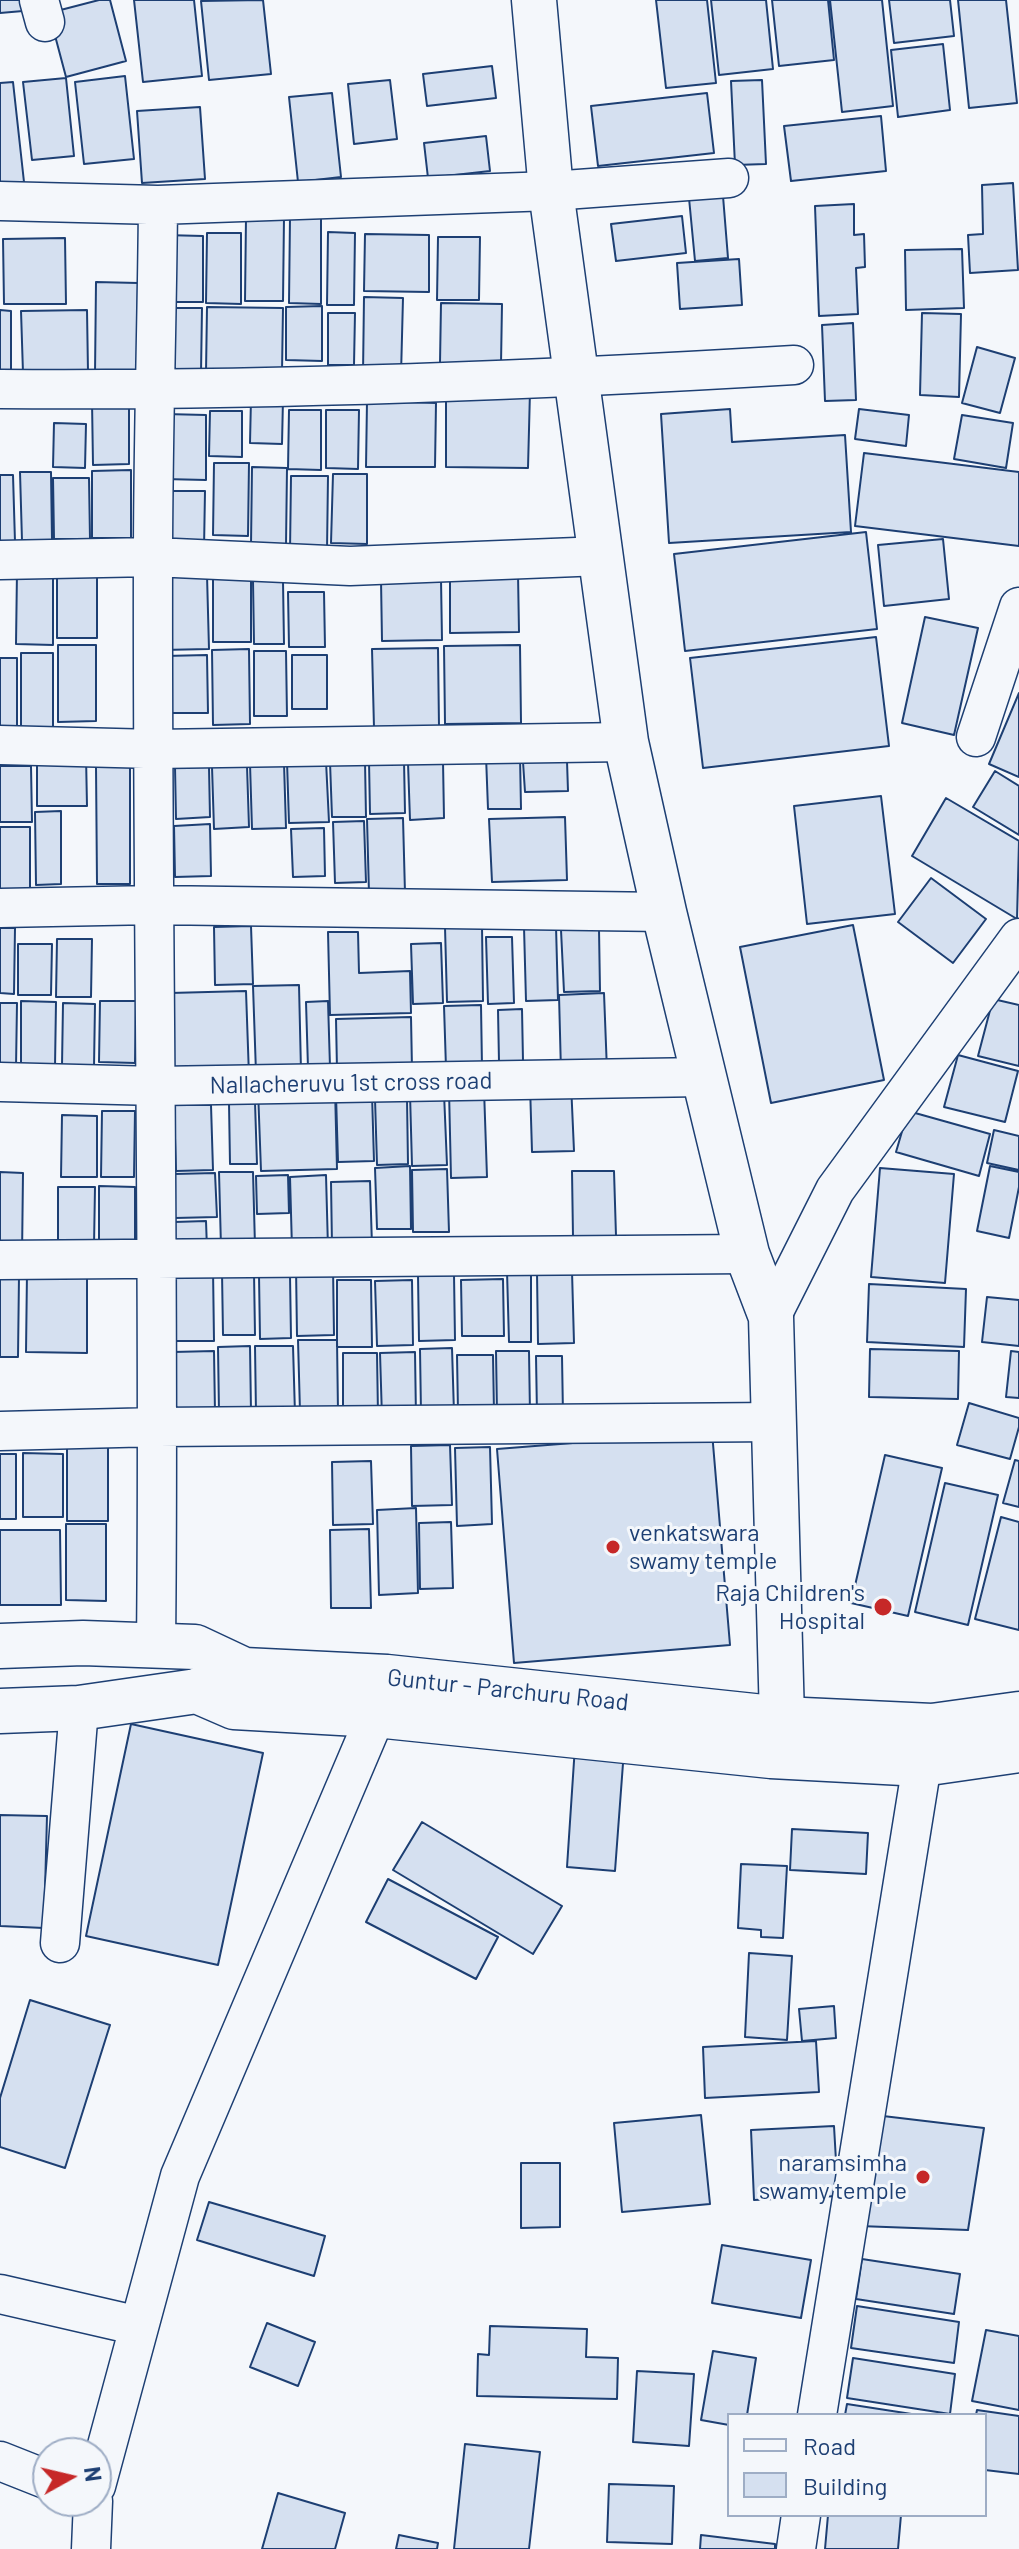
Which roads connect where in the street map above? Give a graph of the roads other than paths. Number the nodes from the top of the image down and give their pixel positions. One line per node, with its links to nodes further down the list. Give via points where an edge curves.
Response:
1 (534, 0): 3 (main road)
2 (729, 178): 3 (street)
3 (551, 191): 5 (street); 7 (main road)
4 (0, 201): 5 (street)
5 (158, 205): 9 (street)
6 (794, 365): 7 (street)
7 (578, 378): 9 (street); 10 (main road)
8 (0, 389): 9 (street)
9 (156, 390): 11 (street)
10 (602, 556): 11 (street, via 350,566); 15 (main road)
11 (153, 557): 12 (street); 17 (street)
12 (0, 560)
13 (1019, 607): 14 (street)
14 (976, 737)
15 (626, 742): 17 (street); 20 (main road)
16 (0, 745): 17 (street)
17 (154, 749): 18 (street)
18 (154, 905): 19 (street); 20 (street); 24 (street)
19 (0, 908)
20 (664, 912): 22 (main road)
21 (1019, 938): 28 (street, via 835,1190)
22 (703, 1077): 24 (street, Nallacheruvu 1st cross road); 25 (main road)
23 (0, 1082): 24 (street, Nallacheruvu 1st cross road)
24 (157, 1086): 26 (street)
25 (747, 1254): 26 (street); 28 (main road)
26 (155, 1257): 27 (street); 30 (street)
27 (0, 1260)
28 (771, 1317): 29 (main road)
29 (776, 1422): 30 (street); 38 (main road)
30 (158, 1427): 31 (street); 32 (street)
31 (0, 1431)
32 (156, 1645): 33 (main road, Guntur - Parchuru Road); 34 (main road, Guntur - Parchuru Road, via 195,1647 244,1670)
33 (0, 1646)
34 (382, 1696): 35 (main road, Guntur - Parchuru Road, via 234,1707 197,1691); 38 (main road, Guntur - Parchuru Road); 39 (main road, Guntur - Parchuru Road, via 771,1756); 43 (street, via 180,2176)
35 (79, 1708): 36 (main road, Guntur - Parchuru Road); 41 (street)
36 (0, 1711)
37 (1019, 1714): 39 (main road, Guntur - Parchuru Road)
38 (782, 1719): 39 (main road, Guntur - Parchuru Road)
39 (927, 1745): 40 (main road, Guntur - Parchuru Road); 44 (street)
40 (1019, 1750)
41 (60, 1943)
42 (0, 2294): 43 (street)
43 (139, 2326): 45 (street)
44 (817, 2413)
45 (109, 2437)
46 (0, 2461): 47 (street)
47 (32, 2474)
48 (92, 2517): 50 (street)
49 (801, 2517): 51 (street)
50 (91, 2549)
51 (796, 2549)

